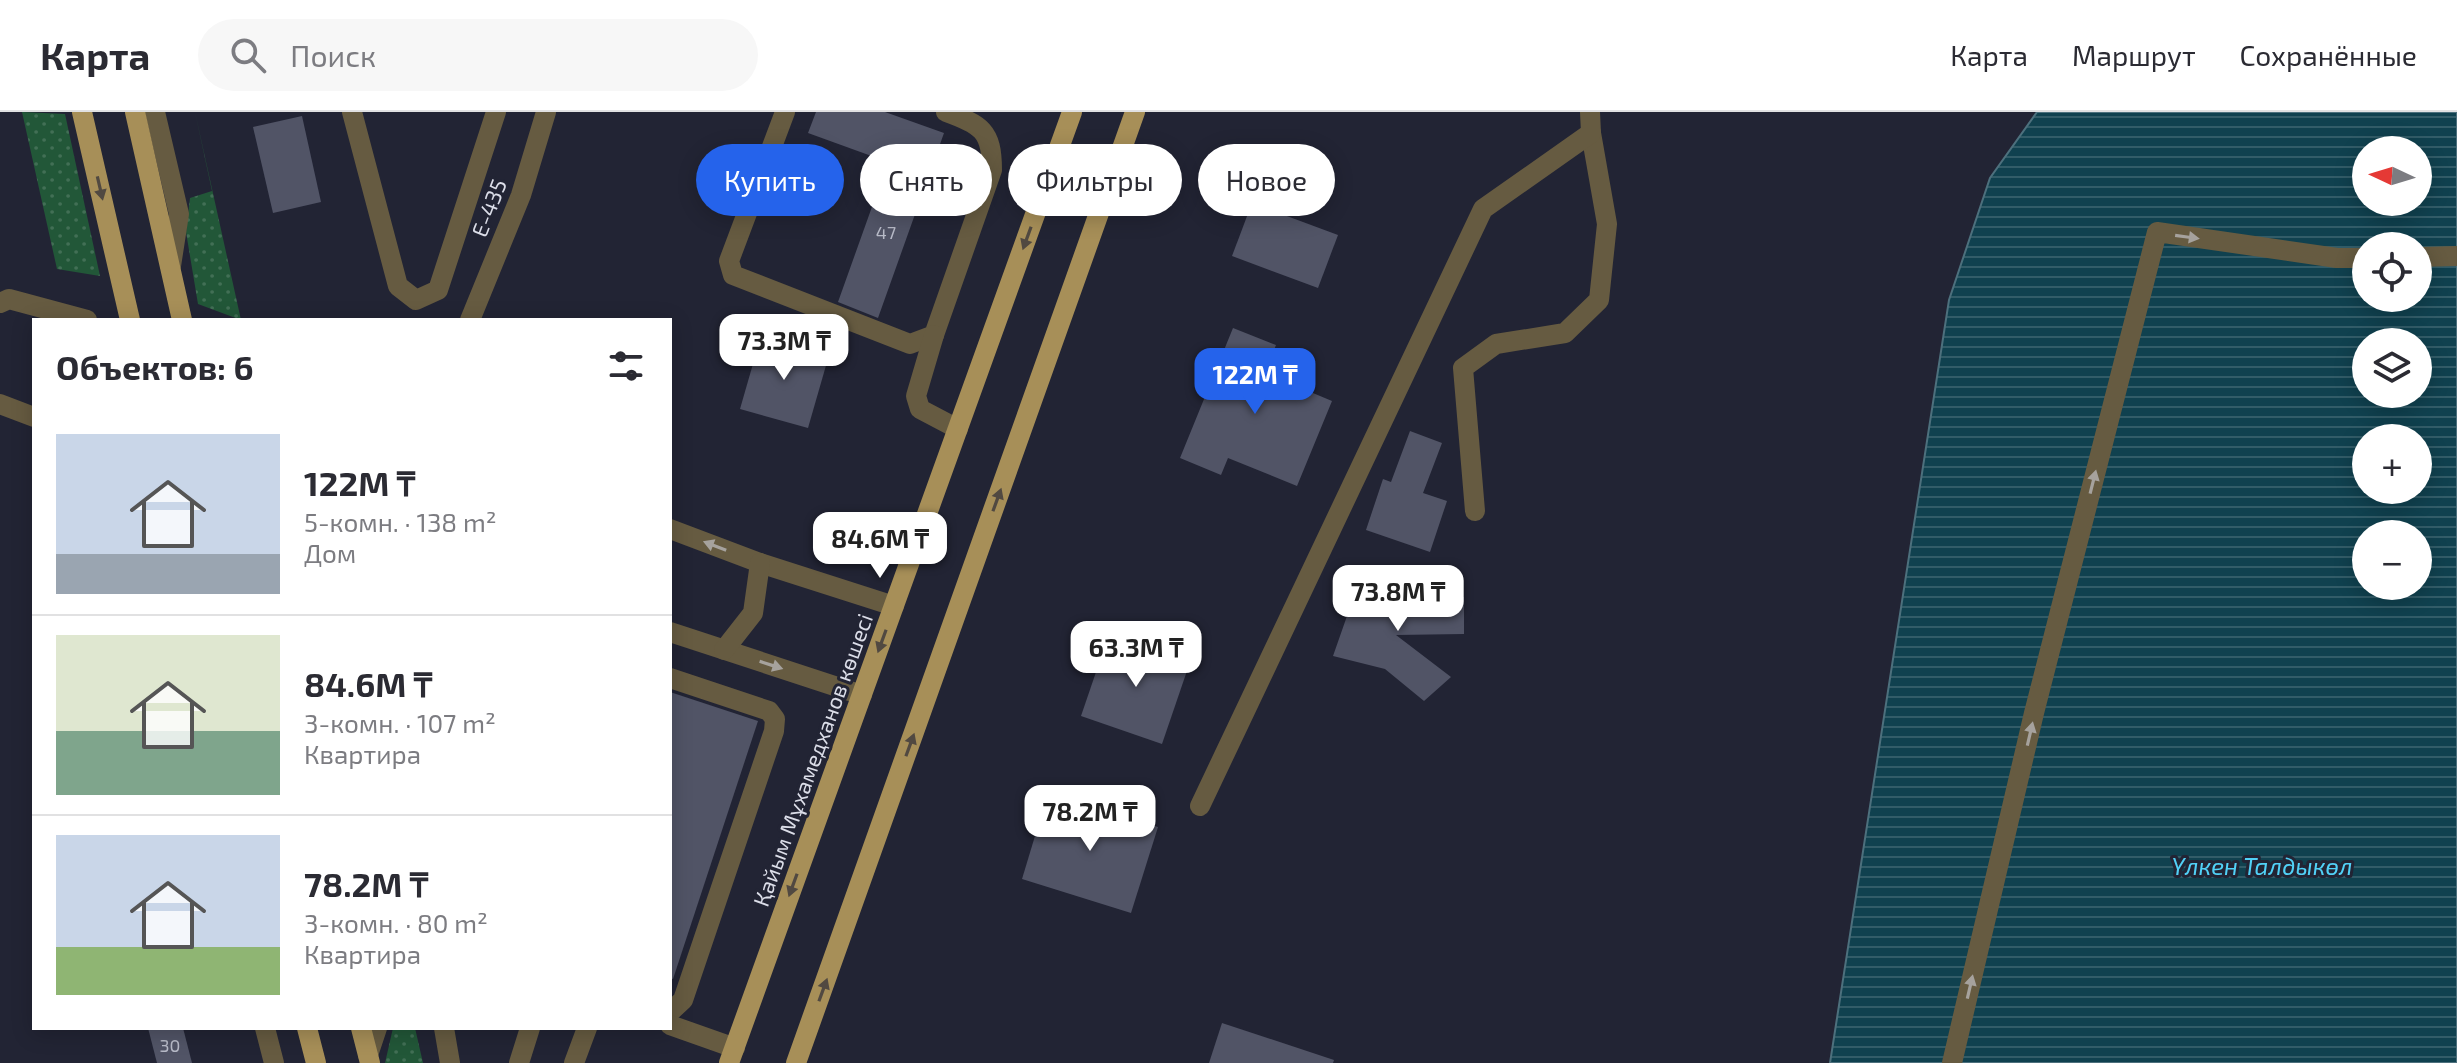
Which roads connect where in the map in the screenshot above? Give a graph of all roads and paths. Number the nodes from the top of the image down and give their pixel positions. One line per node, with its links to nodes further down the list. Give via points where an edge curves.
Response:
1 (82, 112): 20 (main road, one-way to 20)
2 (135, 112): 16 (main road)
3 (155, 112): 16 (street, via 179,214)
4 (352, 112): 5 (street, via 398,286 416,300 438,290)
5 (496, 112)
6 (546, 112): 22 (street, Е-435, via 521,195)
7 (785, 112): 23 (street, via 729,261 733,275 910,344)
8 (946, 112): 23 (street, via 979,124 992,145 992,170)
9 (1072, 112): 27 (main road, Қайым Мұхамедханов көшесі, one-way to 27)
10 (1135, 112): 54 (main road, one-way to 10)
11 (1590, 112): 12 (street)
12 (1591, 133): 28 (street, via 1607,224 1599,300 1565,333 1496,344 1463,368); 36 (street, via 1483,209)
13 (2457, 256): 14 (street)
14 (2432, 257)
15 (2352, 258): 55 (street, one-way to 15, via 2034,713 2157,232)
16 (170, 270): 21 (main road)
17 (4, 301): 18 (street); 19 (street)
18 (34, 318)
19 (78, 318)
20 (130, 318)
21 (182, 318)
22 (471, 318)
23 (934, 335): 27 (street, via 916,396 920,409)
24 (32, 400): 25 (street)
25 (6, 406): 26 (street)
26 (32, 416)
27 (958, 429): 31 (main road, Қайым Мұхамедханов көшесі)
28 (1475, 511)
29 (672, 530): 30 (street, one-way to 29)
30 (760, 563): 31 (street); 33 (street, via 753,613)
31 (894, 606): 35 (main road, Қайым Мұхамедханов көшесі, one-way to 35)
32 (672, 633): 33 (street)
33 (724, 650): 35 (street, one-way to 35)
34 (672, 679): 37 (street, via 769,711 775,719 683,1000)
35 (862, 695): 47 (main road, Қайым Мұхамедханов көшесі, one-way to 47)
36 (1200, 806)
37 (672, 1010)
38 (672, 1026): 47 (street)
39 (266, 1030): 49 (street)
40 (308, 1030): 50 (main road)
41 (362, 1030): 48 (main road)
42 (376, 1030): 48 (street)
43 (444, 1030): 51 (street)
44 (457, 1030): 51 (street)
45 (529, 1030): 52 (street)
46 (586, 1030): 53 (street)
47 (732, 1056)
48 (369, 1059)
49 (274, 1063)
50 (316, 1063)
51 (451, 1063)
52 (519, 1063)
53 (574, 1063)
54 (796, 1063)
55 (1952, 1063)

